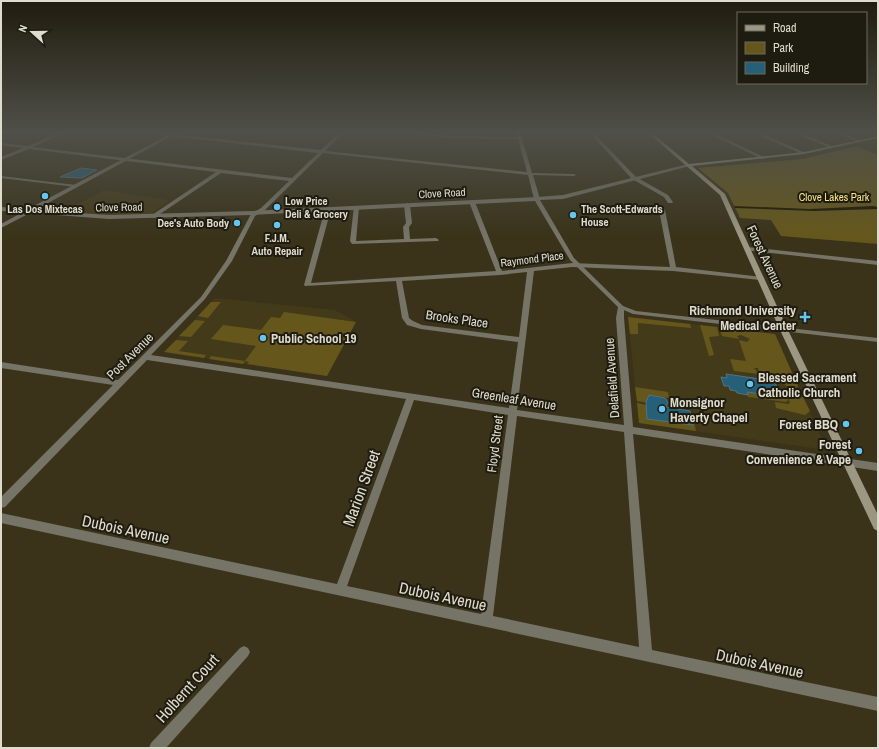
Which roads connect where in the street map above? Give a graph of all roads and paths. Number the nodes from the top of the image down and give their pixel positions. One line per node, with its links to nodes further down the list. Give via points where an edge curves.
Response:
1 (113, 166): 17 (street)
2 (180, 166): 10 (street)
3 (308, 166): 16 (street, Post Avenue)
4 (454, 166): 11 (street)
5 (528, 166): 11 (street)
6 (623, 166): 15 (street)
7 (684, 166): 15 (street, Clove Road)
8 (689, 166): 32 (main road, Forest Avenue, via 722,194)
9 (565, 168): 12 (street)
10 (220, 171): 16 (street); 28 (street)
11 (530, 174): 12 (street); 18 (street)
12 (568, 175): 13 (street)
13 (574, 175)
14 (1, 177): 17 (street)
15 (634, 178): 18 (street, Clove Road, via 563,197); 20 (street, via 666,196)
16 (293, 180): 27 (street, Post Avenue)
17 (76, 186): 26 (street)
18 (537, 199): 19 (street, Clove Road); 34 (street)
19 (472, 202): 21 (street, Clove Road); 37 (street)
20 (670, 202)
21 (407, 205): 22 (street, Clove Road); 31 (street)
22 (356, 207): 24 (street, Clove Road); 31 (street, via 354,243)
23 (1, 209): 26 (street, Clove Road)
24 (328, 209): 27 (street, Clove Road); 39 (street, Raymond Place, via 307,285)
25 (662, 210): 36 (street)
26 (28, 212): 28 (street, Clove Road, via 98,217); 29 (street)
27 (258, 212): 28 (street, Clove Road); 44 (street, Post Avenue, via 253,215 229,261 212,286)
28 (154, 216)
29 (1, 226)
30 (436, 240): 31 (street)
31 (407, 241)
32 (747, 249): 33 (street); 38 (main road, Forest Avenue)
33 (878, 262)
34 (578, 265): 35 (street, Raymond Place); 36 (street, Raymond Place); 40 (street)
35 (531, 269): 37 (street, Raymond Place); 42 (street, Floyd Street)
36 (673, 269): 38 (street, Raymond Place)
37 (500, 273): 39 (street, Raymond Place)
38 (760, 278): 41 (main road, Forest Avenue)
39 (399, 280): 42 (street, Brooks Place, via 406,318 410,323 421,327)
40 (621, 307): 41 (street, via 635,313); 49 (street, Delafield Avenue)
41 (784, 330): 43 (street); 50 (main road, Forest Avenue)
42 (521, 340): 48 (street, Floyd Street)
43 (878, 340)
44 (146, 357): 46 (street, Post Avenue); 47 (street, Greenleaf Avenue)
45 (1, 365): 46 (street)
46 (120, 383): 52 (street, Post Avenue)
47 (411, 396): 48 (street, Greenleaf Avenue); 55 (street, Marion Street)
48 (512, 411): 49 (street, Greenleaf Avenue); 56 (street, Floyd Street)
49 (628, 429): 50 (street, Greenleaf Avenue); 58 (street, Delafield Avenue)
50 (847, 462): 51 (street, Greenleaf Avenue); 54 (main road, Forest Avenue)
51 (878, 467)
52 (1, 504)
53 (1, 518): 55 (street, Dubois Avenue)
54 (878, 526)
55 (340, 590): 56 (street, Dubois Avenue)
56 (486, 621): 58 (street, Dubois Avenue)
57 (244, 652): 60 (street, Holbernt Court)
58 (646, 655): 59 (street, Dubois Avenue)
59 (878, 704)
60 (156, 748)

